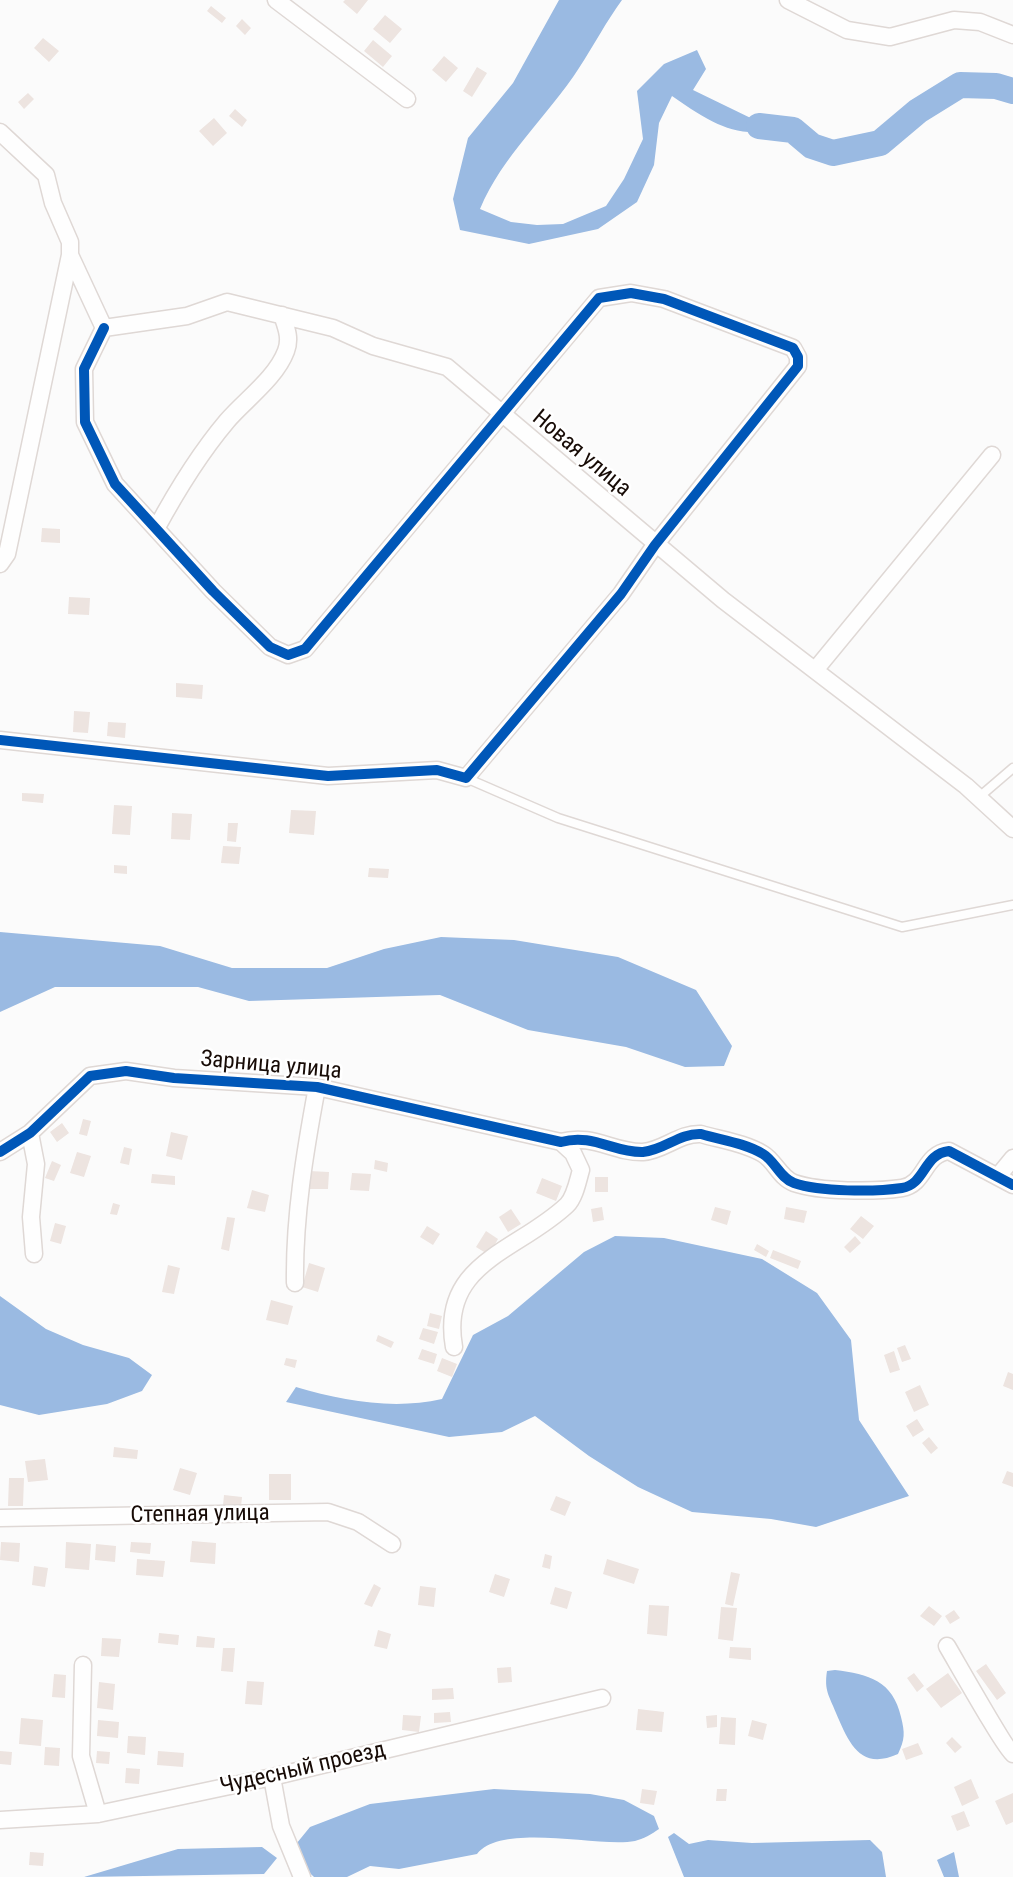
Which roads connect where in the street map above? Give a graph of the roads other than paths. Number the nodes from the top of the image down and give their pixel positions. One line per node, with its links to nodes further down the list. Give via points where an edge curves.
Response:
1 (276, 0): 4 (street)
2 (788, 0): 3 (street, via 847,30 890,37 954,20 980,22)
3 (1013, 35)
4 (407, 99)
5 (0, 132): 6 (street, via 46,175)
6 (70, 255): 8 (street); 13 (street, via 7,554)
7 (282, 315): 8 (street, Новая улица, via 227,302 187,316); 9 (street, Новая улица, via 447,367); 11 (street, via 289,333 286,352 226,422)
8 (104, 328): 11 (street, via 84,369 85,422 116,484)
9 (502, 415): 11 (street, via 305,649 288,655 270,647); 12 (street, Новая улица); 12 (street, via 599,298 631,293 664,299 793,348 798,366)
10 (992, 455): 14 (street)
11 (156, 529)
12 (655, 545): 14 (street, Новая улица); 17 (street, via 621,594)
13 (0, 564)
14 (816, 669): 18 (street, Новая улица)
15 (0, 740): 17 (street, via 328,776 437,770)
16 (1013, 768): 18 (lane)
17 (466, 778): 20 (lane, via 558,818 902,928)
18 (978, 798): 19 (street, Новая улица)
19 (1013, 829)
20 (1013, 905)
21 (317, 1087): 22 (street, Зарница улица, via 125,1071 90,1076); 23 (street, Зарница улица); 29 (street, via 294,1249)
22 (30, 1133): 24 (street, Зарница улица); 28 (street, via 36,1164 31,1217)
23 (561, 1142): 26 (street, Зарница улица, via 578,1138 640,1152 662,1149 691,1134 701,1135 765,1155 794,1183 829,1188 904,1188 918,1180 938,1152 949,1151); 30 (street, via 581,1170 569,1203 468,1276 450,1324)
24 (0, 1152)
25 (1013, 1158): 26 (street)
26 (999, 1175): 27 (street, Зарница улица)
27 (1013, 1185)
28 (34, 1254)
29 (295, 1283)
30 (454, 1347)
31 (0, 1518): 32 (street, Степная улица, via 328,1512 358,1522)
32 (393, 1544)
33 (947, 1646): 36 (street, via 1006,1750)
34 (83, 1665): 38 (street, via 81,1756)
35 (602, 1698): 37 (street, Чудесный проезд)
36 (1013, 1754)
37 (272, 1777): 38 (street, Чудесный проезд); 40 (street, via 281,1826)
38 (98, 1814): 39 (street, Чудесный проезд)
39 (0, 1820)
40 (302, 1877)

